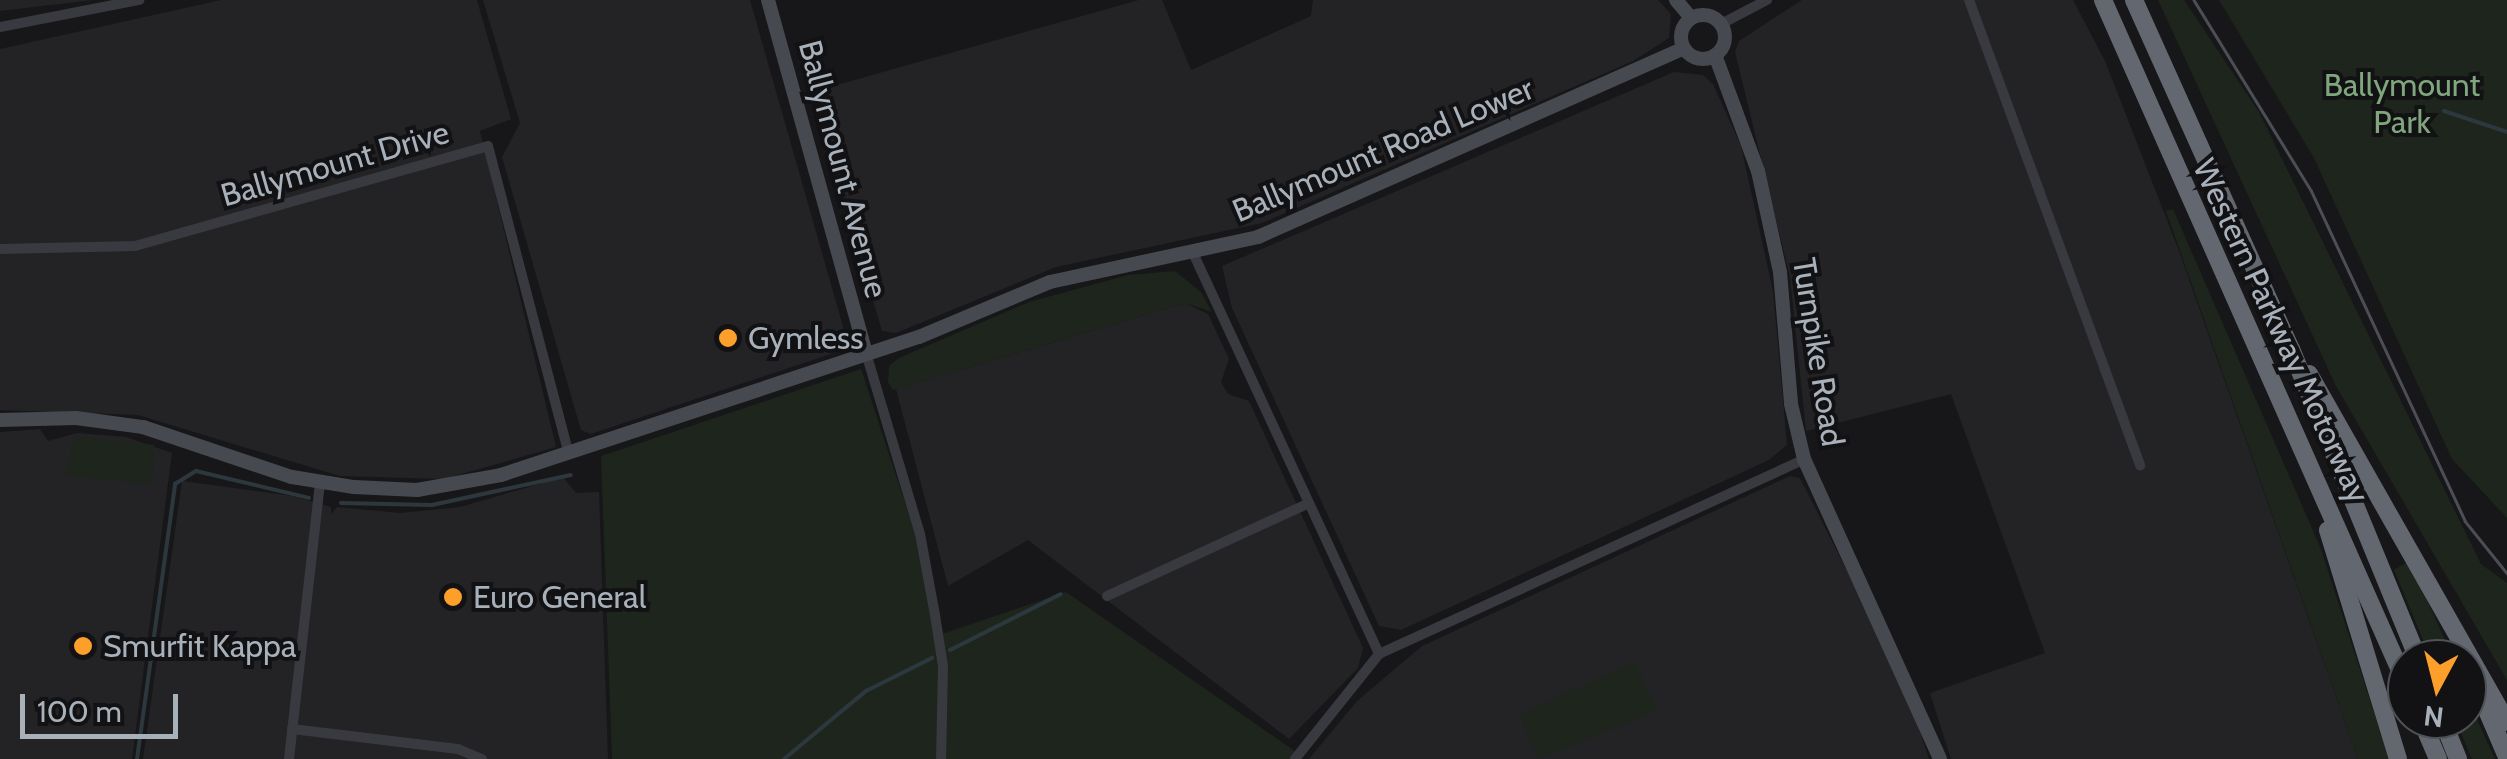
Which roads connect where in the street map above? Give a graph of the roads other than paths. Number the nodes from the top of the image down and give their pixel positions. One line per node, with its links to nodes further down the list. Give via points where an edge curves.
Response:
1 (138, 0): 10 (street)
2 (768, 0): 16 (street, Ballymount Avenue)
3 (1676, 0): 8 (street)
4 (1767, 0): 9 (street)
5 (1969, 0): 21 (street)
6 (2103, 0): 18 (highway, Western Parkway Motorway)
7 (2134, 0): 15 (highway, Western Parkway Motorway)
8 (1691, 18): 9 (street, via 1706,15); 11 (street, via 1682,30)
9 (1720, 24): 12 (street, via 1724,44)
10 (0, 27)
11 (1684, 48): 12 (street, via 1701,59); 14 (street, Ballymount Road Lower, via 1298,221)
12 (1715, 55): 20 (street, Turnpike Road, via 1758,171 1780,272)
13 (0, 249): 19 (street, Ballymount Drive, via 136,246 488,146)
14 (1193, 253): 16 (street, Ballymount Road Lower, via 1050,282); 23 (street)
15 (2291, 349): 25 (highway, via 2329,403); 26 (highway, Western Parkway Motorway)
16 (866, 353): 19 (street, Ballymount Road Lower); 36 (street, via 920,534 936,616 943,666)
17 (0, 420): 22 (street, Ballymount Road Lower, via 76,418 142,427)
18 (2294, 430): 28 (highway, Western Parkway Motorway); 39 (highway)
19 (570, 454): 22 (street, Ballymount Road Lower, via 432,488)
20 (1804, 459): 29 (street); 38 (street, Turnpike Road)
21 (2140, 466)
22 (320, 483): 32 (street)
23 (1309, 503): 24 (street); 29 (street)
24 (1107, 596)
25 (2447, 619): 27 (highway); 31 (highway)
26 (2410, 639)
27 (2456, 639)
28 (2387, 641)
29 (1378, 654): 37 (street)
30 (2487, 712): 33 (highway)
31 (2507, 722)
32 (292, 729): 34 (street); 35 (street, via 458,749)
33 (2507, 757)
34 (289, 759)
35 (482, 759)
36 (941, 759)
37 (1295, 759)
38 (1940, 759)
39 (2398, 759)

